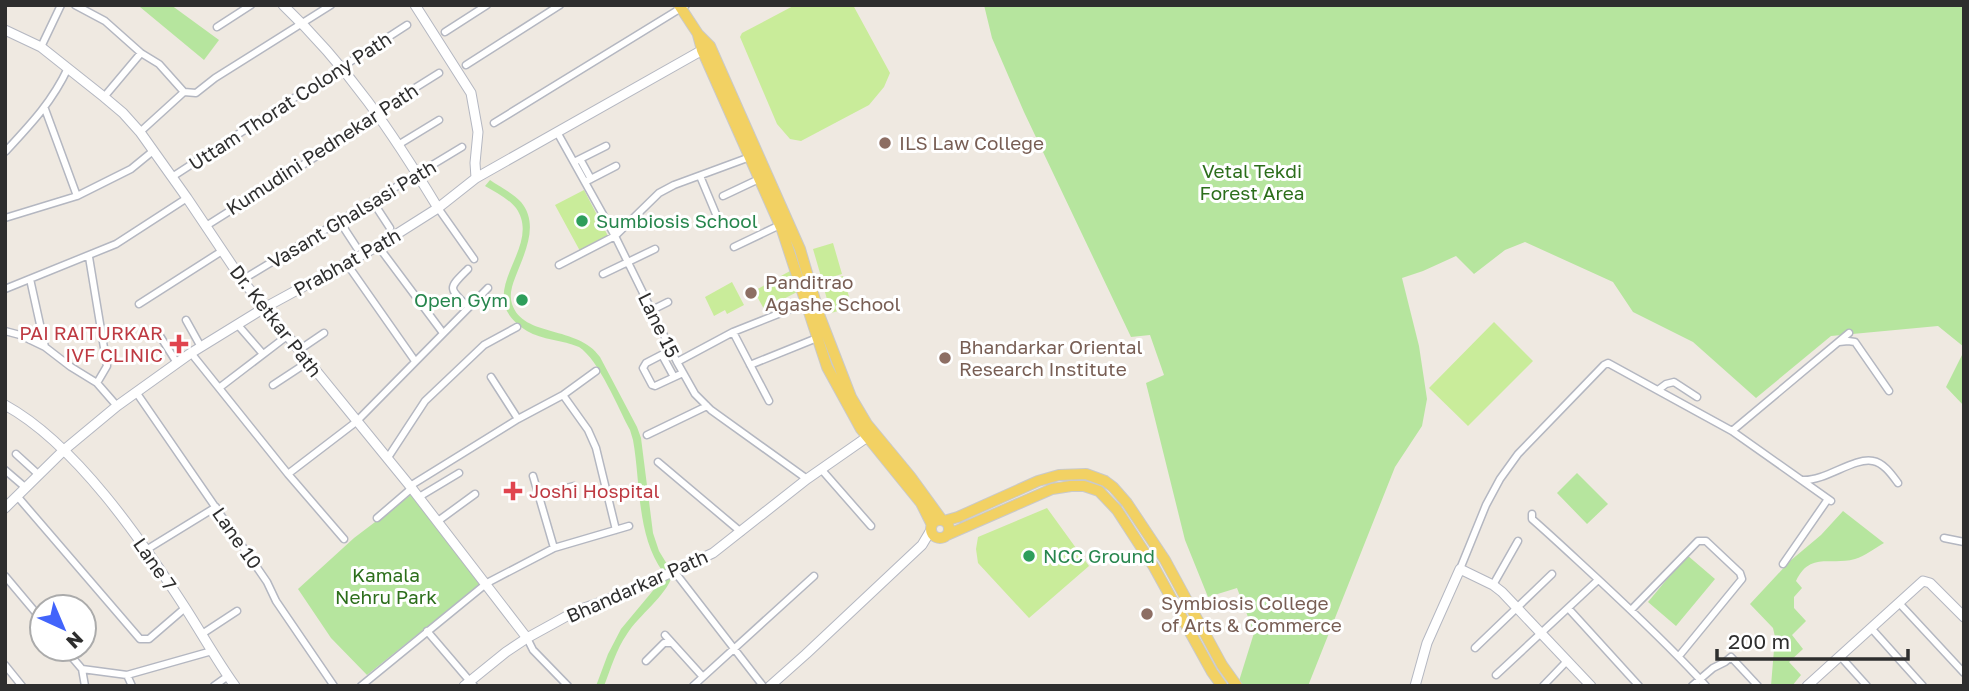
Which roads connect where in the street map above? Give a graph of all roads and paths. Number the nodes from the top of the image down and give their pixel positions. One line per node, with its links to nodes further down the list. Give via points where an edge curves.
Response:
1 (61, 5): 15 (street)
2 (75, 5): 17 (street, via 105,20)
3 (251, 5): 12 (street)
4 (283, 5): 10 (street)
5 (331, 5): 10 (street)
6 (415, 5): 41 (street, via 471,93 478,132)
7 (487, 5): 14 (street)
8 (560, 5): 18 (street)
9 (682, 6): 16 (main road); 27 (street)
10 (302, 24): 20 (street); 22 (street, via 200,91)
11 (407, 26): 20 (street, Uttam Thorat Colony Path)
12 (217, 27)
13 (5, 30): 15 (street, Dr. Ketkar Path)
14 (445, 32)
15 (41, 47): 19 (street, Dr. Ketkar Path)
16 (706, 48): 29 (street, Prabhat Path); 35 (main road); 122 (main road, via 800,249 844,383)
17 (141, 53): 22 (street, via 159,64); 23 (street)
18 (466, 65)
19 (68, 68): 23 (street, Dr. Ketkar Path); 24 (street)
20 (342, 68): 25 (street); 40 (street, Uttam Thorat Colony Path)
21 (439, 73): 25 (street, Kumudini Pednekar Path, via 383,108)
22 (184, 92): 28 (street)
23 (104, 97): 28 (street, Dr. Ketkar Path)
24 (45, 109): 34 (street); 44 (street)
25 (380, 116): 30 (street); 53 (street, Kumudini Pednekar Path)
26 (439, 120): 30 (street)
27 (494, 123)
28 (140, 132): 33 (street, Dr. Ketkar Path)
29 (557, 132): 36 (street, Lane 15); 41 (street, Prabhat Path)
30 (398, 145): 38 (street)
31 (606, 146): 36 (street)
32 (462, 147): 38 (street, Vasant Ghalsasi Path)
33 (153, 151): 40 (street, Dr. Ketkar Path); 44 (street, via 131,169)
34 (5, 152)
35 (750, 157): 39 (street); 42 (main road)
36 (577, 161): 43 (street, Lane 15)
37 (616, 166): 43 (street)
38 (417, 174): 47 (street, Vasant Ghalsasi Path); 48 (street)
39 (701, 176): 50 (street); 55 (street, via 659,193)
40 (172, 177): 46 (street, Dr. Ketkar Path)
41 (476, 178): 48 (street, Prabhat Path)
42 (759, 179): 45 (street); 52 (main road)
43 (588, 181): 55 (street, Lane 15)
44 (77, 196): 49 (street)
45 (723, 196)
46 (187, 198): 53 (street, Dr. Ketkar Path); 61 (street)
47 (373, 202): 51 (street, Vasant Ghalsasi Path); 54 (street)
48 (438, 208): 56 (street, Prabhat Path); 62 (street)
49 (5, 218)
50 (718, 219)
51 (340, 222): 58 (street); 69 (street, Vasant Ghalsasi Path)
52 (780, 225): 57 (street); 73 (main road)
53 (206, 226): 60 (street, Dr. Ketkar Path)
54 (390, 228)
55 (615, 236): 63 (street, Lane 15); 65 (street)
56 (378, 246): 64 (street, Prabhat Path); 84 (street)
57 (734, 247)
58 (357, 248)
59 (654, 249): 63 (street)
60 (222, 251): 69 (street, Dr. Ketkar Path); 74 (street)
61 (89, 257): 68 (street); 106 (street, via 107,366)
62 (474, 259)
63 (628, 261): 67 (street); 77 (street, Lane 15)
64 (347, 264): 75 (street, Prabhat Path); 97 (street)
65 (559, 265)
66 (468, 269): 76 (street, via 452,288)
67 (603, 274)
68 (30, 279): 71 (street); 91 (street)
69 (242, 280): 75 (street, Dr. Ketkar Path)
70 (488, 288): 76 (street)
71 (5, 289)
72 (668, 302): 77 (street)
73 (806, 303): 82 (street); 88 (main road)
74 (139, 304)
75 (264, 307): 79 (street, Prabhat Path); 87 (street, Dr. Ketkar Path)
76 (468, 307): 84 (street)
77 (652, 310): 93 (street, Lane 15)
78 (186, 320): 90 (street)
79 (237, 324): 90 (street, Prabhat Path); 95 (street)
80 (517, 327): 125 (street, via 484,345 425,401)
81 (5, 331): 91 (street)
82 (733, 332): 99 (street); 101 (street)
83 (324, 333): 92 (street)
84 (443, 333): 97 (street)
85 (1849, 333): 89 (street)
86 (160, 336): 100 (street)
87 (287, 336): 92 (street, Dr. Ketkar Path); 95 (street)
88 (817, 338): 101 (street); 122 (main road, via 844,401)
89 (1838, 343): 111 (street, via 1855,342); 120 (street)
90 (201, 347): 94 (street, Prabhat Path)
91 (45, 348): 106 (street)
92 (299, 350): 98 (street, Dr. Ketkar Path)
93 (671, 350): 96 (street); 99 (street, Lane 15)
94 (191, 353): 100 (street, Prabhat Path); 108 (street)
95 (263, 354): 108 (street)
96 (662, 355): 105 (street); 105 (street, via 643,368 652,385)
97 (415, 361): 119 (street)
98 (308, 362): 107 (street); 119 (street, Dr. Ketkar Path)
99 (677, 362): 103 (street, Lane 15)
100 (177, 363): 110 (street, Prabhat Path)
101 (750, 365): 114 (street)
102 (596, 371): 112 (street)
103 (683, 373): 105 (street); 117 (street, Lane 15)
104 (491, 377): 118 (street)
105 (674, 377)
106 (97, 383): 116 (street)
107 (273, 385)
108 (219, 388): 130 (street)
109 (1658, 390): 113 (street, via 1674,382); 120 (street); 161 (street, via 1604,365 1500,479)
110 (136, 391): 116 (street, Prabhat Path); 143 (street, Lane 10)
111 (1889, 391)
112 (563, 395): 118 (street); 151 (street, via 596,449)
113 (1697, 397)
114 (769, 401)
115 (5, 405): 123 (street, Lane 7)
116 (117, 406): 123 (street, Prabhat Path)
117 (707, 406): 121 (street); 133 (street, Lane 15)
118 (517, 419): 137 (street)
119 (356, 422): 125 (street, Dr. Ketkar Path); 130 (street)
120 (1732, 431): 134 (street)
121 (647, 435)
122 (871, 435): 128 (street, Bhandarkar Path); 148 (main road, via 910,476); 153 (main road)
123 (64, 450): 131 (street, Prabhat Path); 159 (street, Lane 7)
124 (16, 454): 131 (street)
125 (387, 459): 137 (street, Dr. Ketkar Path)
126 (658, 461): 152 (street)
127 (5, 470): 138 (street)
128 (821, 470): 133 (street, Bhandarkar Path); 150 (street)
129 (459, 473): 142 (street)
130 (288, 474): 154 (street)
131 (39, 475): 138 (street, Prabhat Path)
132 (533, 476): 140 (street)
133 (807, 479): 152 (street, Bhandarkar Path)
134 (1801, 480): 135 (street, via 1874,461); 160 (street, via 1830,500)
135 (1898, 483)
136 (574, 486): 140 (street)
137 (411, 487): 142 (street, Dr. Ketkar Path); 146 (street)
138 (26, 488): 141 (street, Prabhat Path)
139 (475, 494): 147 (street)
140 (538, 495): 158 (street)
141 (18, 496): 144 (street, Prabhat Path); 171 (street, via 140,639 149,639)
142 (419, 497): 147 (street, Dr. Ketkar Path)
143 (216, 507): 159 (street); 207 (street, Lane 10)
144 (5, 508)
145 (1532, 514): 166 (street, via 1532,519)
146 (377, 518)
147 (438, 521): 167 (street, Dr. Ketkar Path)
148 (943, 521): 153 (main road, via 935,521); 153 (main road, via 948,526); 214 (main road, via 1059,475 1086,474 1105,481 1127,503 1165,560)
149 (629, 526): 151 (street)
150 (871, 526)
151 (616, 530): 158 (street)
152 (741, 532): 162 (street, Bhandarkar Path, via 713,554)
153 (937, 532): 212 (street); 213 (main road, via 1052,489 1084,486 1098,491 1117,510 1154,567)
154 (344, 538)
155 (1944, 538): 157 (street)
156 (1518, 541): 168 (street)
157 (1964, 542)
158 (554, 548): 167 (street)
159 (146, 550): 171 (street, Lane 7)
160 (1783, 564)
161 (1460, 569): 168 (street); 215 (street, via 1427,643)
162 (674, 571): 182 (street, Bhandarkar Path, via 576,611); 184 (street)
163 (1552, 574): 172 (street)
164 (5, 576): 169 (street)
165 (814, 576): 184 (street)
166 (1598, 580): 173 (street); 174 (street)
167 (486, 583): 178 (street); 182 (street, Dr. Ketkar Path)
168 (1493, 585): 172 (street)
169 (28, 603)
170 (1899, 603): 176 (street, via 1926,581); 177 (street); 194 (street)
171 (185, 608): 180 (street, Lane 7)
172 (1517, 608): 179 (street); 185 (street)
173 (1568, 608): 179 (street); 218 (street)
174 (1631, 610): 187 (street); 187 (street, via 1698,541 1706,541 1740,573 1742,579)
175 (237, 611): 180 (street)
176 (1964, 617)
177 (1871, 628): 188 (street); 223 (street)
178 (427, 631): 200 (street); 208 (street)
179 (1541, 632): 190 (street); 196 (street)
180 (201, 634): 186 (street, Lane 7)
181 (665, 635): 183 (street)
182 (527, 638): 200 (street, Bhandarkar Path); 209 (street)
183 (672, 643): 189 (street, via 664,643); 198 (street)
184 (735, 648): 198 (street); 211 (street)
185 (1475, 648)
186 (212, 651): 195 (street); 197 (street, Lane 7)
187 (1679, 656): 199 (street)
188 (1840, 656): 201 (street); 222 (street)
189 (646, 661)
190 (1567, 661): 216 (street); 217 (street)
191 (77, 663): 193 (street)
192 (5, 666): 202 (street)
193 (82, 669): 195 (street); 203 (street)
194 (1964, 673)
195 (127, 675): 204 (street)
196 (1496, 675)
197 (228, 676): 205 (street); 206 (street, Lane 7)
198 (703, 677): 210 (street)
199 (1700, 679): 219 (street); 220 (street); 221 (street, via 1731,657)
200 (469, 684)
201 (1809, 685)
202 (22, 686)
203 (85, 686)
204 (132, 686)
205 (214, 686)
206 (235, 686)
207 (334, 686)
208 (361, 686)
209 (568, 686)
210 (693, 686)
211 (763, 686)
212 (770, 686)
213 (1222, 686)
214 (1237, 686)
215 (1415, 686)
216 (1543, 686)
217 (1591, 686)
218 (1639, 686)
219 (1692, 686)
220 (1706, 686)
221 (1758, 686)
222 (1867, 686)
223 (1923, 686)

